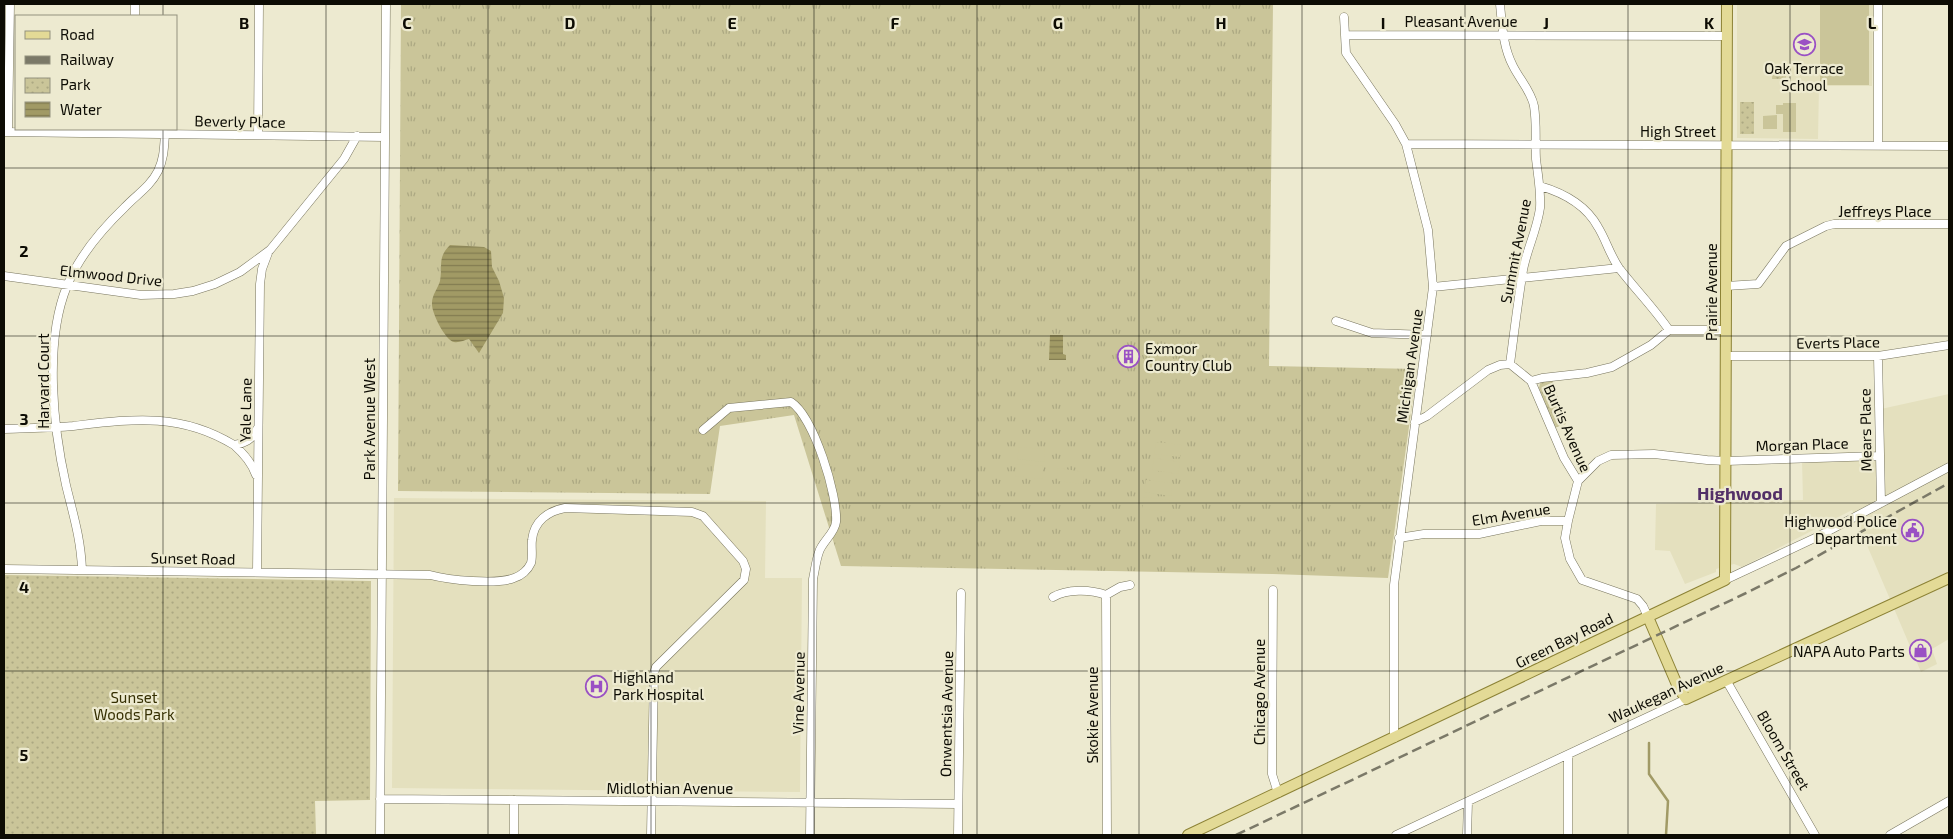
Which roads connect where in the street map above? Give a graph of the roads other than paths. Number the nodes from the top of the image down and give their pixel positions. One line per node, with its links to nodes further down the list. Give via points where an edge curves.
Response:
1 (10, 4): 12 (street)
2 (259, 4): 14 (street)
3 (386, 4): 16 (street, Park Avenue West)
4 (1500, 4): 8 (street, Summit Avenue)
5 (1726, 4): 10 (main road, Prairie Avenue)
6 (1878, 4): 20 (street)
7 (1344, 17): 9 (street, Michigan Avenue)
8 (1503, 34): 9 (street, Pleasant Avenue); 10 (street, Pleasant Avenue); 17 (street, Summit Avenue, via 1514,68 1534,103)
9 (1345, 35): 18 (street, Michigan Avenue, via 1346,53)
10 (1726, 36): 19 (main road, Prairie Avenue)
11 (134, 131): 12 (street, Beverly Place); 13 (street, Beverly Place)
12 (6, 132)
13 (165, 134): 14 (street, Beverly Place); 28 (street, Harvard Court, via 158,171 149,184 105,226)
14 (258, 135): 15 (street, Beverly Place)
15 (357, 136): 16 (street, Beverly Place); 24 (street, Elmwood Drive, via 344,159)
16 (386, 136): 57 (street, Park Avenue West)
17 (1535, 143): 18 (street, High Street); 19 (street, High Street); 22 (street, Summit Avenue)
18 (1406, 144): 30 (street, Michigan Avenue, via 1428,230)
19 (1726, 145): 20 (street, High Street); 29 (main road, Prairie Avenue)
20 (1878, 145): 21 (street, High Street)
21 (1949, 146)
22 (1540, 186): 25 (street, via 1568,197 1591,216); 27 (street, Summit Avenue, via 1537,226)
23 (1949, 224): 29 (street, Jeffreys Place, via 1826,226 1786,246 1758,284)
24 (270, 250): 28 (street, Elmwood Drive, via 240,272 200,289 174,294 141,295); 41 (street, Yale Lane, via 260,284)
25 (1619, 268): 27 (street); 32 (street)
26 (4, 276): 28 (street, Elmwood Drive)
27 (1522, 278): 30 (street); 38 (street, Summit Avenue)
28 (67, 284): 42 (street, Harvard Court, via 55,340)
29 (1726, 286): 33 (main road, Prairie Avenue)
30 (1433, 287): 34 (street, Michigan Avenue)
31 (1336, 322): 34 (street, via 1372,333)
32 (1669, 330): 33 (street); 39 (street, Burtis Avenue, via 1651,345 1612,367)
33 (1726, 330): 36 (main road, Prairie Avenue)
34 (1427, 335): 40 (street, Michigan Avenue)
35 (1949, 345): 37 (street, Everts Place)
36 (1726, 356): 37 (street, Everts Place); 47 (main road, Prairie Avenue)
37 (1878, 356): 46 (street, Mears Place)
38 (1510, 364): 39 (street); 40 (street, via 1488,370)
39 (1532, 381): 50 (street, Burtis Avenue, via 1564,458)
40 (1415, 422): 53 (street, Michigan Avenue)
41 (258, 425): 45 (street, via 254,437); 49 (street, Yale Lane)
42 (56, 427): 43 (street); 45 (street, via 147,419 210,432); 55 (street, Harvard Court, via 66,486 82,547)
43 (4, 429)
44 (703, 430): 76 (street, Vine Avenue, via 729,408 791,402 804,417 832,485 836,524 819,552 813,579)
45 (234, 445): 49 (street, via 254,469)
46 (1879, 456): 47 (street, Morgan Place); 51 (street, Mears Place)
47 (1726, 461): 50 (street, via 1654,454 1611,455 1598,461); 59 (main road, Prairie Avenue)
48 (1949, 467): 51 (street, Green Bay Road)
49 (257, 478): 56 (street, Yale Lane)
50 (1578, 480): 52 (street, Burtis Avenue)
51 (1881, 504): 59 (street, Green Bay Road, via 1817,538)
52 (1568, 521): 53 (street, Elm Avenue, via 1541,522 1479,534 1424,534); 65 (street, Burtis Avenue, via 1566,543 1570,559 1582,580 1636,599)
53 (1399, 538): 69 (street, Michigan Avenue, via 1394,584)
54 (4, 569): 55 (street, Sunset Road)
55 (82, 570): 56 (street, Sunset Road)
56 (257, 572): 57 (street, Sunset Road)
57 (382, 574): 72 (street, Park Avenue West); 75 (street, Sunset Road, via 430,575 447,579 513,579 522,574 531,562 536,525 552,510 692,512 703,516 743,561 746,569 744,580 656,667)
58 (1949, 578): 66 (main road, Waukegan Avenue)
59 (1725, 580): 65 (main road, Green Bay Road)
60 (1130, 586): 63 (street)
61 (1272, 590): 71 (street, Chicago Avenue, via 1272,774)
62 (961, 593): 78 (street, Onwentsia Avenue)
63 (1106, 595): 64 (street, via 1091,591 1062,592); 84 (street, Skokie Avenue)
64 (1053, 597)
65 (1648, 617): 67 (main road); 69 (main road, Green Bay Road)
66 (1722, 682): 67 (main road); 68 (main road, Waukegan Avenue); 89 (street, Bloom Street)
67 (1678, 687): 68 (main road)
68 (1686, 699): 70 (street, Waukegan Avenue)
69 (1394, 738): 71 (main road, Green Bay Road)
70 (1568, 755): 77 (street, Waukegan Avenue); 88 (street)
71 (1278, 793): 85 (main road, Green Bay Road)
72 (380, 799): 73 (street, Midlothian Avenue); 79 (street, Park Avenue West)
73 (514, 800): 75 (street, Midlothian Avenue); 80 (street)
74 (1949, 801): 90 (street)
75 (652, 802): 76 (street, Midlothian Avenue); 81 (street)
76 (810, 802): 78 (street, Midlothian Avenue); 82 (street, Vine Avenue)
77 (1468, 802): 86 (street, Waukegan Avenue); 87 (street)
78 (958, 804): 83 (street, Onwentsia Avenue)
79 (380, 835)
80 (514, 835)
81 (651, 835)
82 (810, 835)
83 (958, 835)
84 (1107, 835)
85 (1188, 835)
86 (1396, 835)
87 (1467, 835)
88 (1568, 835)
89 (1815, 835)
90 (1890, 835)

